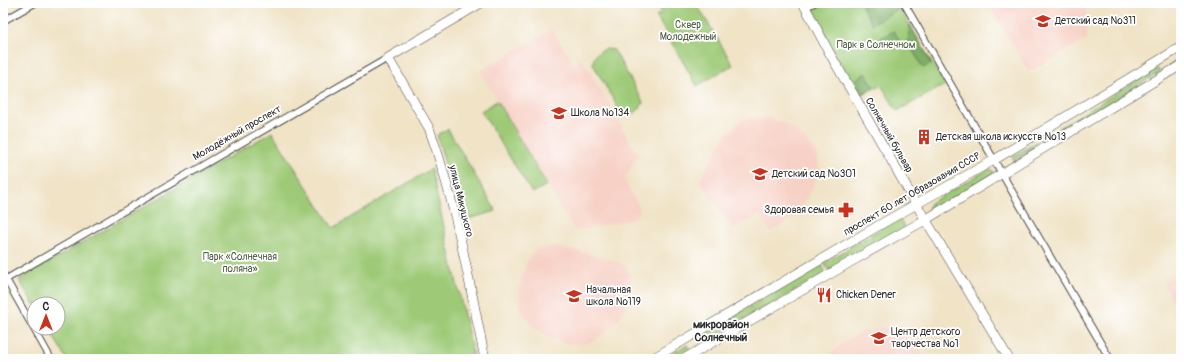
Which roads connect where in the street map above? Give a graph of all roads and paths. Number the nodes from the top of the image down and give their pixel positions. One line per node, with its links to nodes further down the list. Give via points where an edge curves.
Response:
1 (35, 3): 6 (street)
2 (481, 3): 8 (main road, Молодёжный проспект)
3 (814, 3): 5 (street)
4 (904, 3): 12 (street)
5 (804, 5): 14 (main road, Солнечный бульвар)
6 (3, 21)
7 (1181, 47): 9 (main road, проспект 60 лет Образования СССР)
8 (388, 58): 16 (street, Молодёжный проспект); 20 (main road, улица Микуцкого, via 432,137 453,214)
9 (1162, 58): 11 (main road); 12 (main road, проспект 60 лет Образования СССР)
10 (1181, 65): 11 (main road)
11 (1168, 73): 13 (main road)
12 (994, 160): 13 (street); 14 (main road, проспект 60 лет Образования СССР)
13 (1003, 174): 15 (main road); 24 (street)
14 (916, 204): 15 (main road, Солнечный бульвар); 17 (main road, проспект 60 лет Образования СССР)
15 (925, 220): 18 (main road); 23 (main road, Солнечный бульвар)
16 (4, 278): 19 (street)
17 (690, 337): 18 (main road); 21 (main road, проспект 60 лет Образования СССР)
18 (698, 351): 22 (main road)
19 (51, 359)
20 (485, 359)
21 (652, 359)
22 (684, 359)
23 (1008, 359)
24 (1110, 359)

